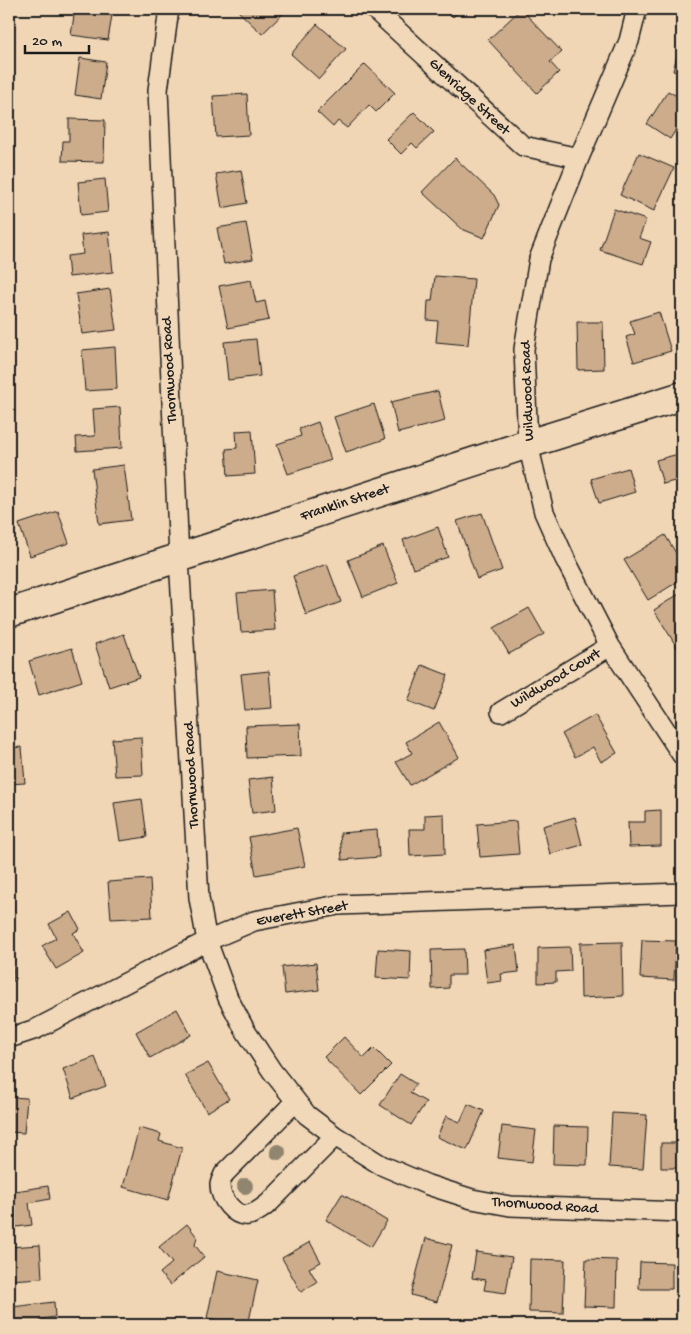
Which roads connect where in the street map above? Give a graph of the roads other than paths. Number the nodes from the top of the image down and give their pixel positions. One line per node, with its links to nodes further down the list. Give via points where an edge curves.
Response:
1 (170, 9): 7 (street, Thornwood Road, via 158,90)
2 (374, 9): 4 (street, Glenridge Street, via 523,146)
3 (637, 9): 4 (street, Wildwood Road, via 629,41)
4 (578, 158): 6 (street, Wildwood Road, via 539,259 524,348)
5 (682, 396): 6 (street, Franklin Street)
6 (528, 444): 7 (street, Franklin Street); 9 (street, Wildwood Road, via 544,512 564,559)
7 (179, 558): 8 (street, Franklin Street); 13 (street, Thornwood Road, via 199,898)
8 (9, 613)
9 (610, 646): 10 (street, Wildwood Court); 11 (street, Wildwood Road)
10 (501, 712)
11 (682, 755)
12 (682, 893): 13 (street, Everett Street, via 338,905 254,921)
13 (207, 940): 14 (street, Everett Street, via 36,1028); 15 (street, Thornwood Road, via 228,998 245,1030)
14 (9, 1038)
15 (296, 1101): 16 (street, Thornwood Road, via 307,1115); 16 (street, via 224,1174 221,1193 232,1209 248,1216 259,1211)
16 (335, 1136): 17 (street, Thornwood Road, via 381,1165 428,1186 472,1199 510,1206)
17 (682, 1212)

